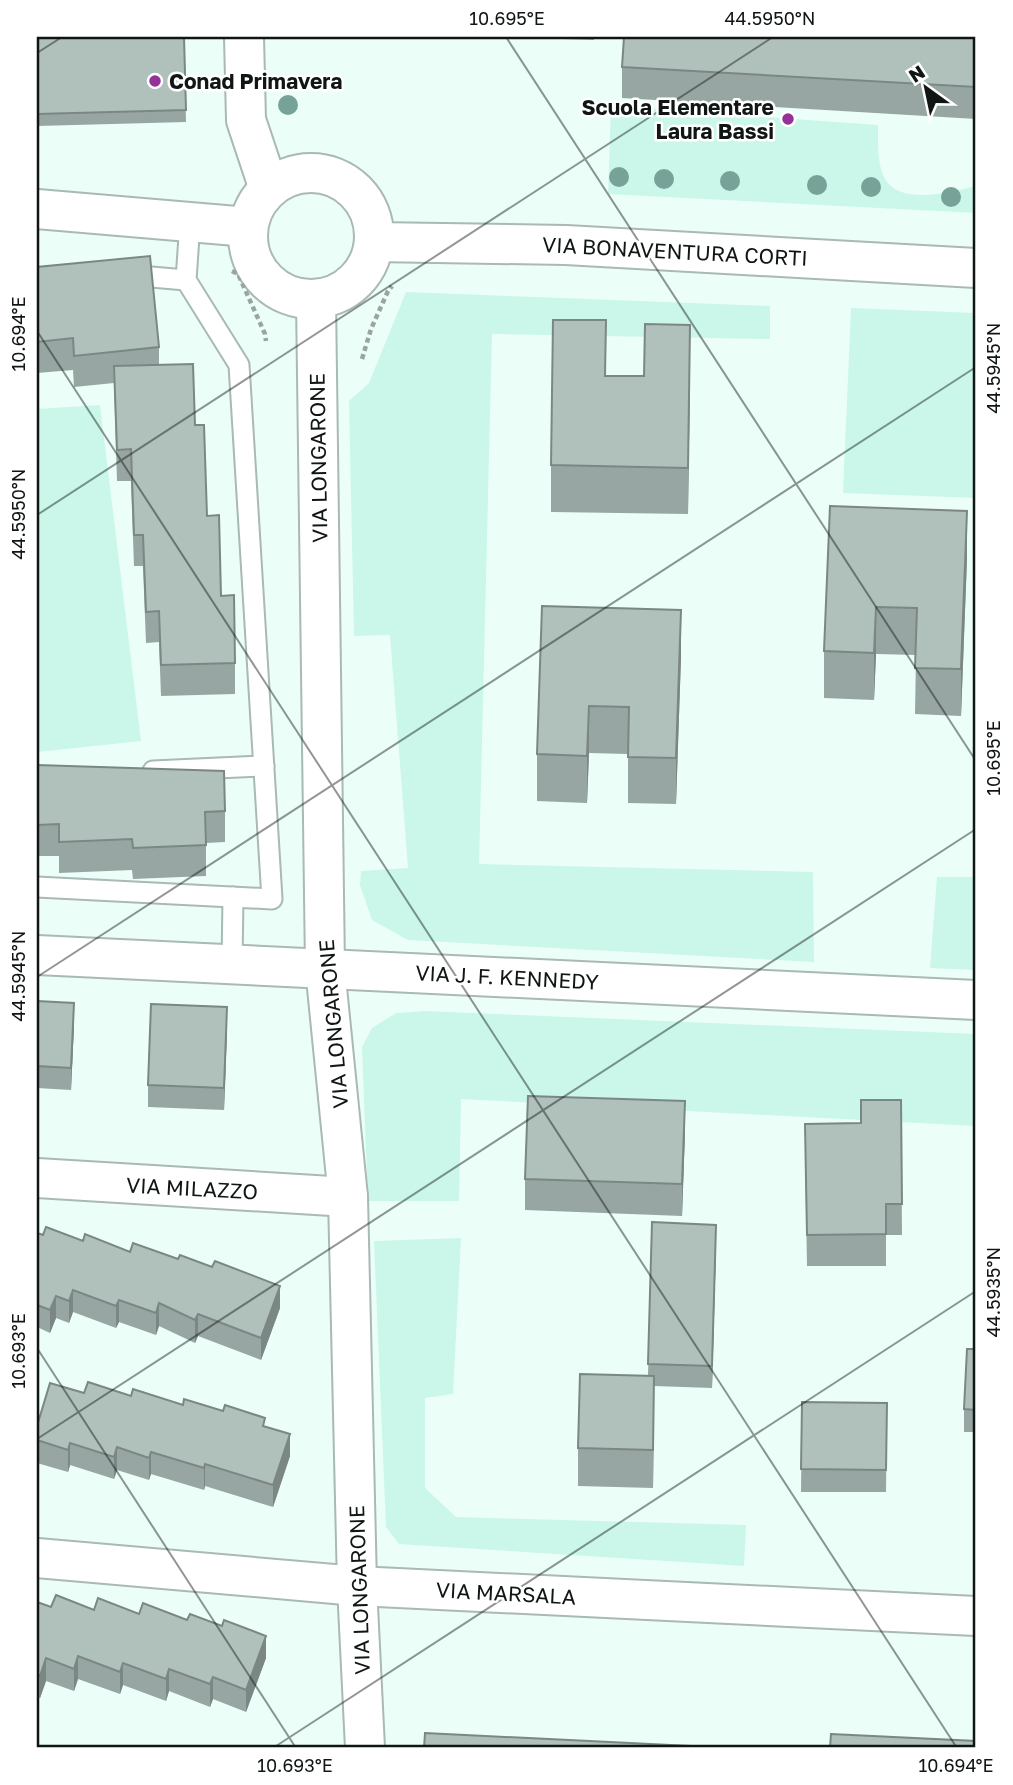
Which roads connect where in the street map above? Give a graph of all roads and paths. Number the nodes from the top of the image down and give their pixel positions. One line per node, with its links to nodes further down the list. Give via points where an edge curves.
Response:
1 (244, 37): 2 (street, via 246,120)
2 (269, 189): 4 (street, via 254,207); 6 (street, via 283,178 303,173 326,174 348,184 372,217)
3 (37, 209): 5 (street)
4 (248, 227): 5 (street); 11 (street, via 249,250 261,276 289,296)
5 (189, 240): 9 (lane); 12 (path, via 206,260 238,274)
6 (374, 242): 7 (street, VIA BONAVENTURA CORTI, via 566,245); 11 (street, via 365,272 336,295)
7 (976, 268)
8 (105, 274): 9 (lane)
9 (186, 280): 14 (lane, via 239,365)
10 (394, 284): 13 (path, via 371,329 355,383)
11 (316, 300): 13 (street, VIA LONGARONE)
12 (267, 346)
13 (316, 383): 20 (street, VIA LONGARONE)
14 (264, 766): 15 (lane); 17 (lane, via 272,899)
15 (130, 772)
16 (37, 887): 17 (lane)
17 (233, 897): 19 (lane)
18 (37, 955): 19 (street, VIA J. F. KENNEDY)
19 (232, 964): 20 (street, VIA J. F. KENNEDY)
20 (325, 968): 21 (street, VIA J. F. KENNEDY); 23 (street, VIA LONGARONE)
21 (976, 1000)
22 (37, 1178): 23 (street, VIA MILAZZO)
23 (348, 1197): 25 (street, VIA LONGARONE)
24 (37, 1558): 25 (street, VIA MARSALA)
25 (358, 1586): 26 (street, VIA MARSALA); 27 (street, VIA LONGARONE)
26 (976, 1616)
27 (365, 1748)

